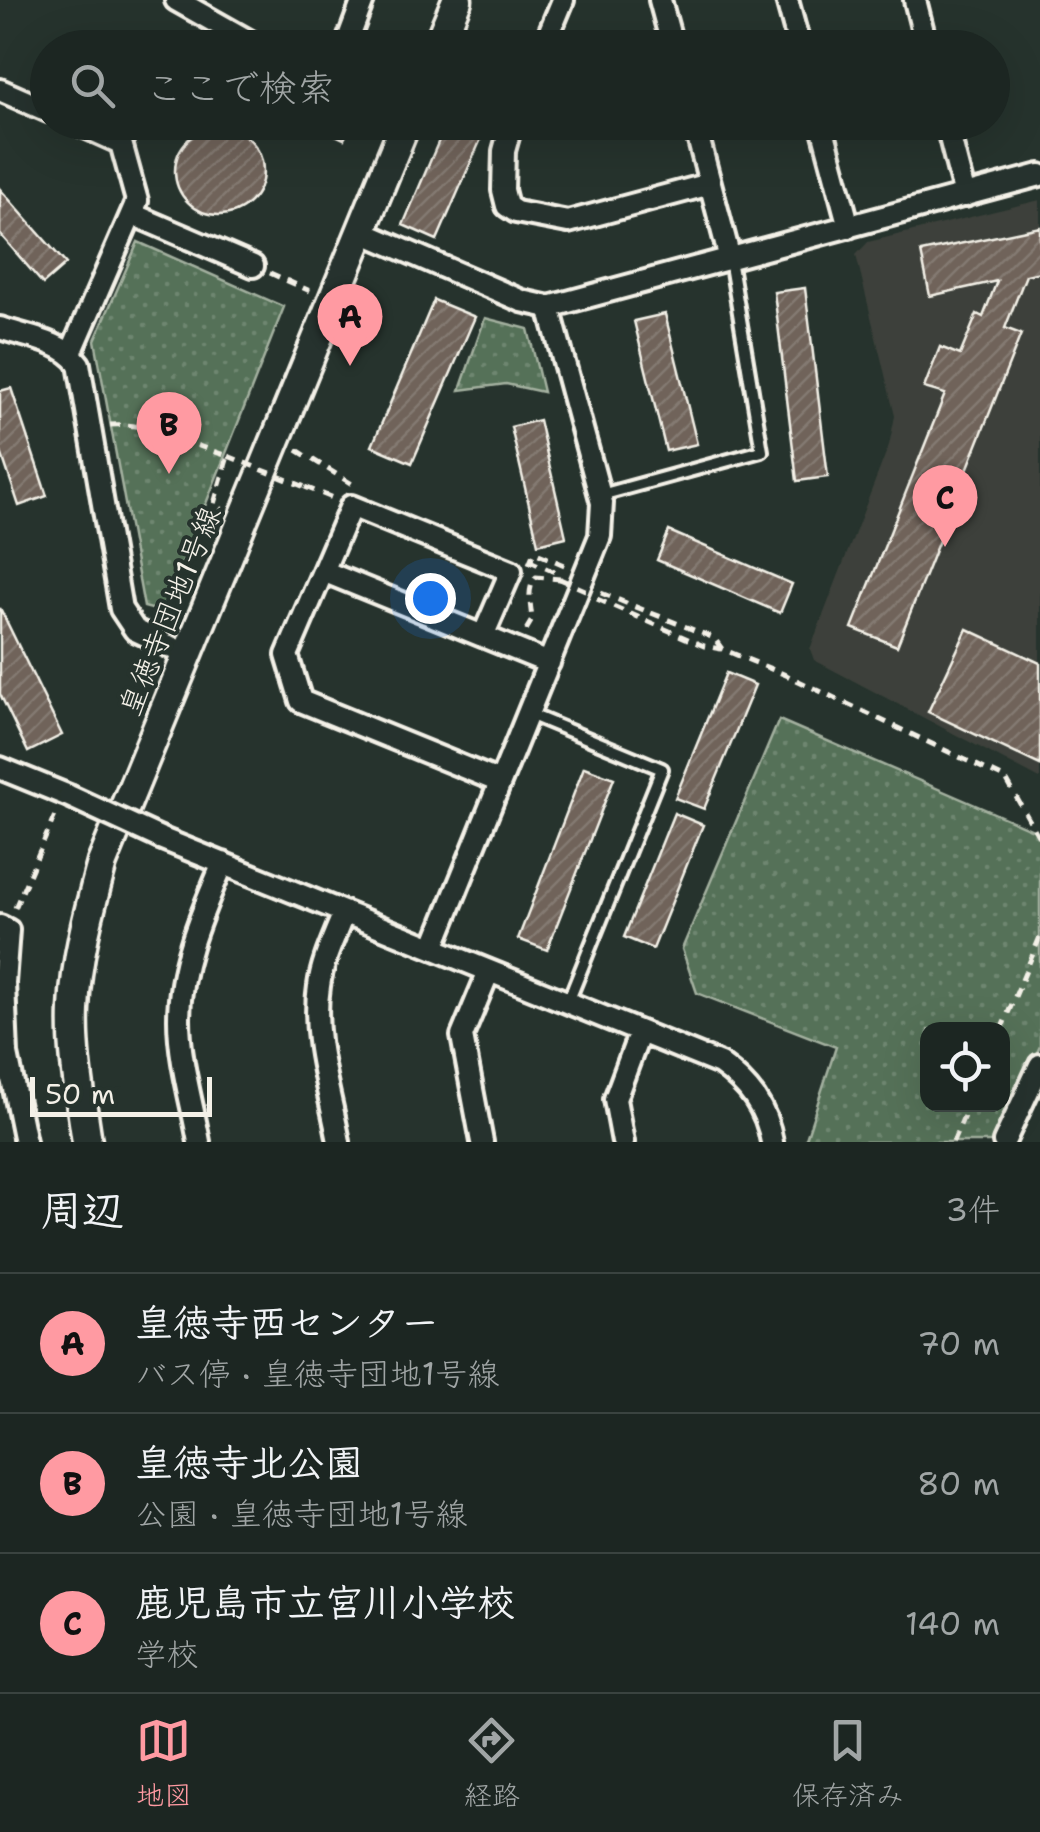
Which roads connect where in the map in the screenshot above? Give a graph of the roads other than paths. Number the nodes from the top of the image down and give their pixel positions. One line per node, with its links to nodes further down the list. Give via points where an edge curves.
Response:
1 (176, 0): 8 (street)
2 (363, 0): 10 (street)
3 (457, 0): 11 (street)
4 (563, 0): 12 (street)
5 (660, 0): 13 (street)
6 (787, 0): 14 (street)
7 (915, 0): 15 (street)
8 (197, 6): 9 (street)
9 (234, 30)
10 (352, 30)
11 (445, 30)
12 (551, 30)
13 (668, 30)
14 (795, 30)
15 (922, 30)
16 (0, 90): 17 (street)
17 (30, 103)
18 (114, 140): 27 (street, via 121,143 137,202)
19 (399, 140): 29 (street, 皇徳寺団地1号線)
20 (507, 140): 25 (street, via 502,190 516,212 568,222)
21 (699, 140): 25 (street)
22 (825, 140): 28 (street)
23 (950, 140): 26 (street)
24 (1040, 176): 26 (street)
25 (710, 184): 30 (street)
26 (964, 196): 28 (street)
27 (132, 214): 31 (street); 34 (street)
28 (849, 227): 30 (street)
29 (362, 232): 32 (street, via 522,301); 38 (street, 皇徳寺団地1号線)
30 (730, 259): 32 (street); 35 (lane, via 762,452)
31 (253, 266)
32 (549, 306): 35 (street)
33 (0, 328): 34 (street)
34 (71, 353): 38 (street, via 79,364 122,609 135,630)
35 (600, 495): 39 (street, via 600,536)
36 (323, 571): 37 (street); 37 (street, via 351,506 511,570); 42 (street, via 287,655 301,702)
37 (484, 636): 39 (street)
38 (188, 654): 52 (street, 皇徳寺団地1号線, via 102,864 83,941 74,1014)
39 (549, 663): 40 (street)
40 (528, 714): 42 (street); 48 (lane, via 662,769)
41 (0, 768): 43 (street, bridge, via 64,802)
42 (500, 782): 46 (street)
43 (223, 863): 44 (street); 53 (street, via 182,988 181,1042)
44 (344, 912): 46 (street); 54 (street, via 324,964 317,1007)
45 (4, 928): 51 (street, via 6,1054)
46 (434, 948): 47 (street)
47 (489, 971): 48 (street); 55 (street, via 462,1036)
48 (568, 1002): 49 (street)
49 (640, 1032): 56 (street, via 615,1099); 57 (street, via 735,1074 761,1103)
50 (1040, 1065): 58 (street)
51 (25, 1142)
52 (87, 1142)
53 (199, 1142)
54 (339, 1142)
55 (482, 1142)
56 (622, 1142)
57 (772, 1142)
58 (1004, 1142)

